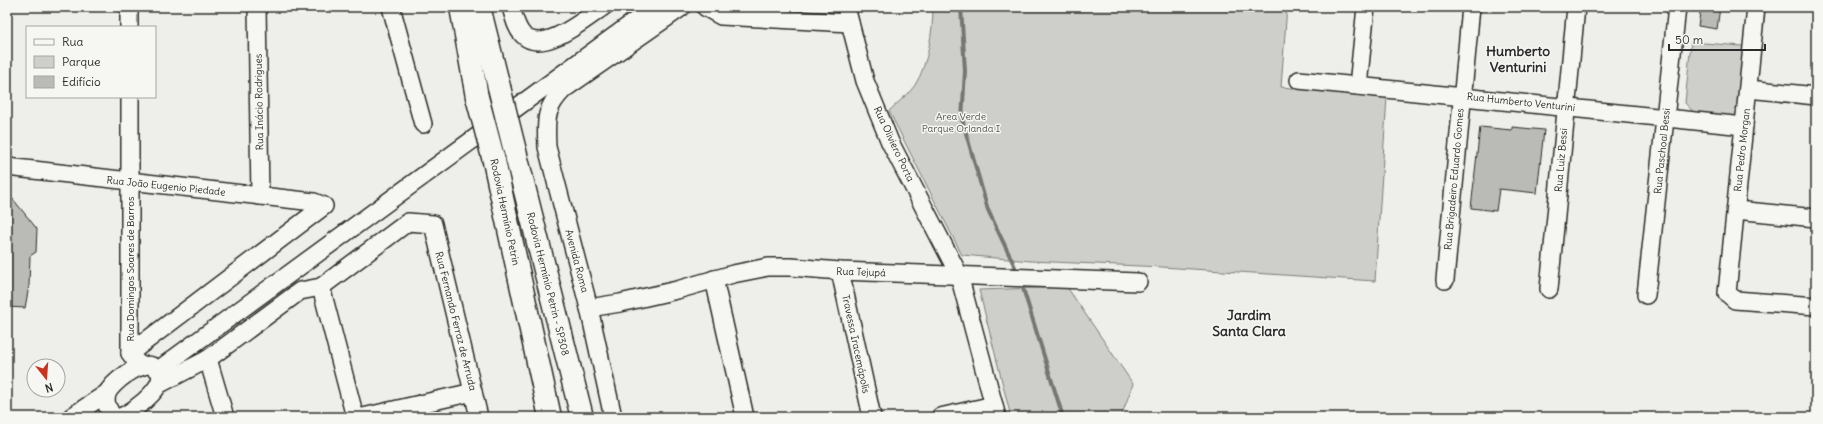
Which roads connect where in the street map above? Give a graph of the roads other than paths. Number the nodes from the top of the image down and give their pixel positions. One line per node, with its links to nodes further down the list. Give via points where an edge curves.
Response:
1 (129, 7): 17 (street)
2 (257, 7): 31 (street, Rua Inácio Rodrigues)
3 (391, 7): 26 (street)
4 (511, 7): 5 (street, via 517,27 523,35 530,40 538,41 561,34)
5 (602, 7)
6 (653, 7): 46 (street)
7 (682, 7): 43 (street, Avenida Roma, via 564,90 556,97 548,111 547,148)
8 (705, 7): 16 (street, via 721,16)
9 (846, 7): 16 (street, Rua Oliviero Porta)
10 (1366, 7): 19 (street)
11 (1471, 7): 21 (street, Rua Brigadeiro Eduardo Gomes)
12 (1576, 7): 24 (street, Rua Luiz Bessi)
13 (1677, 7): 25 (street, Rua Paschoal Bessi)
14 (1756, 7): 20 (street, Rua Pedro Morgan)
15 (464, 9): 28 (main road, Rodovia Hermínio Petrin, bridge, via 499,87); 57 (main road, Rodovia Hermínio Petrin, bridge, via 477,96 494,160)
16 (850, 23): 35 (street, Rua Oliviero Porta, via 865,81 890,142)
17 (129, 26)
18 (1298, 80): 19 (street, Rua Humberto Venturini)
19 (1358, 86): 21 (street, Rua Humberto Venturini)
20 (1748, 89): 22 (street); 27 (street, Rua Pedro Morgan)
21 (1462, 96): 24 (street, Rua Humberto Venturini); 37 (street, Rua Brigadeiro Eduardo Gomes)
22 (1816, 96)
23 (130, 98): 30 (street, Rua Domingos Soares de Barros)
24 (1566, 107): 25 (street, Rua Humberto Venturini); 40 (street, Rua Luiz Bessi)
25 (1665, 117): 27 (street, Rua Humberto Venturini); 41 (street, Rua Paschoal Bessi)
26 (423, 124)
27 (1744, 126): 32 (street, Rua Pedro Morgan)
28 (515, 151): 58 (main road, Rodovia Hermínio Petrin - SP308)
29 (7, 167): 30 (street, Rua João Eugenio Piedade)
30 (130, 182): 31 (street, Rua João Eugenio Piedade); 45 (street, Rua Domingos Soares de Barros)
31 (260, 196): 45 (street, Rua João Eugenio Piedade, via 314,202 324,206)
32 (1736, 210): 33 (street); 42 (street, Rua Pedro Morgan, via 1728,293 1736,300)
33 (1816, 218)
34 (840, 271): 35 (street, Rua Tejupá); 36 (street, Rua Tejupá, via 768,267); 61 (street, Travessa Iracemápolis)
35 (959, 275): 38 (street, Rua Tejupá); 49 (street, Rua Oliviero Porta)
36 (714, 279): 43 (street, Rua Tejupá, via 627,302); 60 (street)
37 (1445, 280)
38 (1138, 282)
39 (321, 287): 44 (street, via 300,292); 47 (street, Rua Fernando Ferraz de Arruda, via 408,222 433,224); 54 (street)
40 (1549, 289)
41 (1646, 294)
42 (1816, 306)
43 (589, 308): 59 (street, Avenida Roma)
44 (208, 359): 46 (street); 53 (street)
45 (135, 360): 46 (street, via 152,366); 48 (street)
46 (159, 377): 52 (street, via 155,391 127,415)
47 (473, 392): 55 (street); 56 (street, Rua Fernando Ferraz de Arruda)
48 (107, 393): 50 (street); 51 (street, via 106,404)
49 (996, 411): 62 (street)
50 (70, 417)
51 (113, 417)
52 (120, 417)
53 (225, 417)
54 (355, 417)
55 (363, 417)
56 (479, 417)
57 (550, 417)
58 (582, 417)
59 (613, 417)
60 (745, 417)
61 (872, 417)
62 (940, 417)

